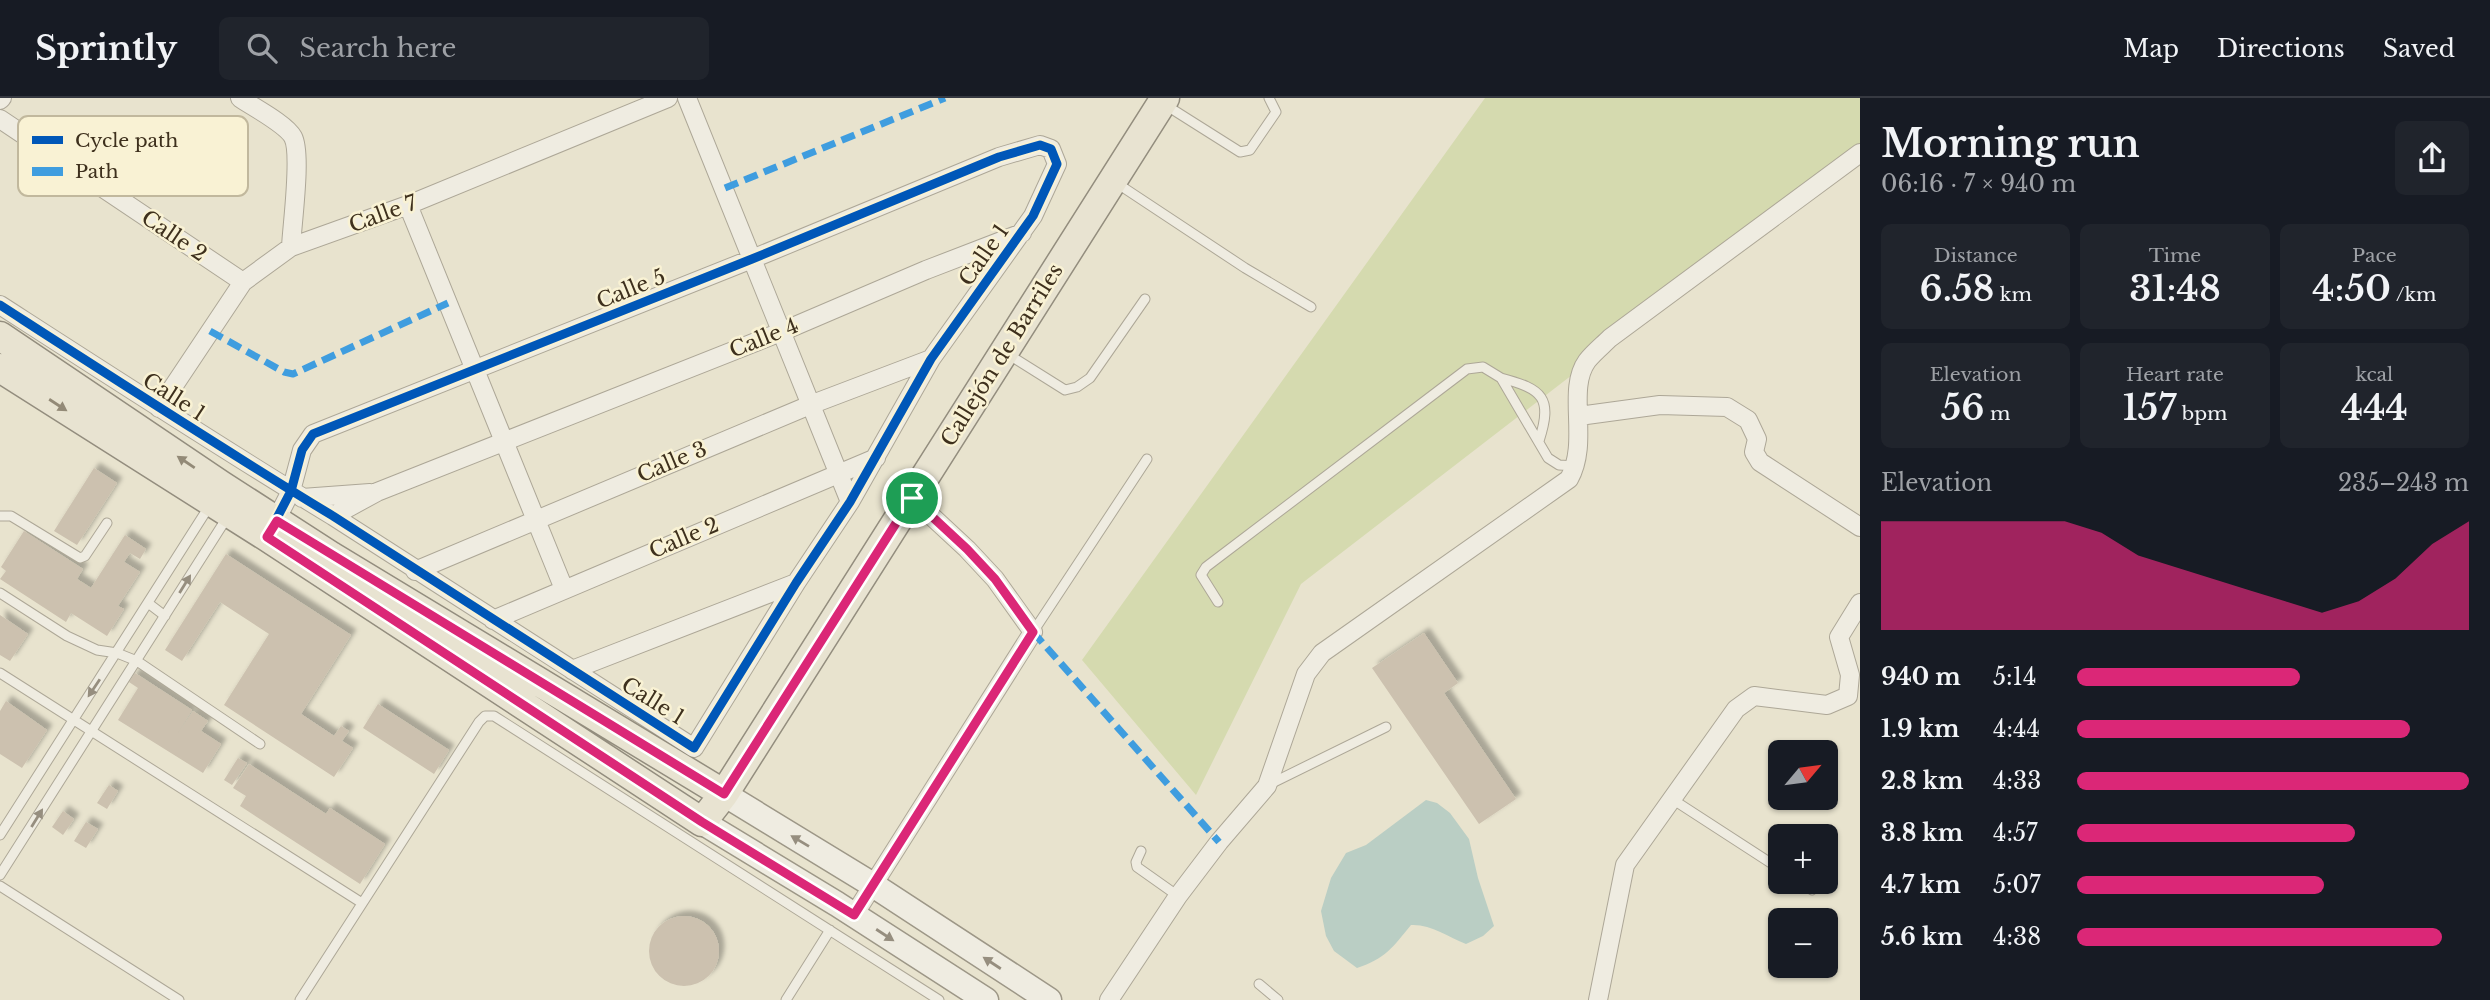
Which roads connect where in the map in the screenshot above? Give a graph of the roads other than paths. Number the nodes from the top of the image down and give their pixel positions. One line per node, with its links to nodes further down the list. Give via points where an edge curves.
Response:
1 (240, 98): 14 (street, via 293,136 297,155)
2 (668, 98): 12 (street, Calle 7)
3 (687, 98): 15 (street)
4 (1269, 98): 5 (lane, via 1276,112 1250,150 1240,152)
5 (1164, 101): 10 (main road, Callejón de Barriles)
6 (0, 120): 7 (street, Calle 2)
7 (18, 132)
8 (1051, 149): 13 (street, Calle 1, via 1056,164); 15 (street, Calle 5, via 1040,145 1011,153)
9 (1860, 153): 29 (street, via 1610,338 1586,363 1578,388)
10 (1113, 180): 19 (lane); 22 (main road, Callejón de Barriles)
11 (114, 196): 16 (street, Calle 2)
12 (408, 205): 14 (street, Calle 7); 25 (street)
13 (1022, 233): 20 (street, Calle 4); 23 (street, Calle 1)
14 (291, 247): 16 (street, Calle 7)
15 (752, 259): 20 (street); 25 (street, Calle 5)
16 (243, 282): 28 (street, Calle 7)
17 (1146, 299): 22 (lane, via 1090,378 1077,387 1065,390)
18 (0, 305): 28 (street, Calle 1)
19 (1311, 307)
20 (781, 332): 27 (street); 30 (street, Calle 4)
21 (0, 336): 39 (main road, one-way to 21)
22 (1004, 352): 38 (main road, Callejón de Barriles)
23 (932, 359): 27 (street, Calle 3); 32 (street, Calle 1)
24 (0, 368): 39 (main road, one-way to 39)
25 (476, 369): 30 (street); 37 (street, Calle 5, via 313,434 302,450)
26 (1501, 378): 31 (lane); 31 (lane, via 1537,392 1545,405); 52 (lane, via 1483,367 1466,369 1246,535 1201,575)
27 (810, 405): 35 (street); 43 (street, Calle 3)
28 (159, 408): 37 (street, Calle 1)
29 (1579, 415): 34 (street); 45 (street, via 1660,405 1727,407 1748,420 1760,462)
30 (505, 442): 36 (street, Calle 4); 43 (street)
31 (1539, 442): 34 (lane, via 1548,458 1559,465)
32 (876, 458): 35 (street, Calle 2); 40 (street, Calle 1)
33 (1147, 459): 56 (lane)
34 (1576, 466): 67 (street, via 1569,479 1322,653 1306,674)
35 (838, 473): 40 (street); 49 (street, Calle 2)
36 (377, 492): 37 (street, Calle 4); 42 (street, Calle 4)
37 (297, 494): 42 (street, Calle 1); 46 (street, Calle 5)
38 (912, 498): 56 (street, via 995,579); 68 (main road, Callejón de Barriles)
39 (225, 500): 46 (main road); 51 (lane); 54 (lane, one-way to 39)
40 (850, 502): 48 (street, Calle 1)
41 (0, 516): 44 (lane, via 11,516 80,558)
42 (333, 516): 47 (street, Calle 1)
43 (536, 519): 47 (street, Calle 3); 49 (street)
44 (107, 523)
45 (1860, 527)
46 (272, 529): 68 (main road); 70 (main road)
47 (415, 571): 55 (street, Calle 1)
48 (796, 583): 59 (street); 59 (street, Calle 1, via 694,748)
49 (564, 589): 55 (street, Calle 2)
50 (0, 593): 57 (lane, via 67,636 97,650)
51 (148, 603): 54 (lane); 57 (lane)
52 (1218, 603)
53 (1860, 603): 62 (street, via 1839,637 1850,675)
54 (165, 616): 58 (lane)
55 (493, 620): 59 (street, Calle 1)
56 (1033, 632): 75 (street)
57 (117, 653): 58 (lane); 63 (lane, one-way to 63)
58 (137, 661): 65 (lane); 66 (lane)
59 (572, 670)
60 (0, 673): 63 (lane)
61 (1860, 678): 62 (street)
62 (1848, 702): 69 (street, via 1827,705 1754,696 1736,709)
63 (73, 719): 65 (lane); 71 (lane)
64 (1386, 727): 67 (lane)
65 (91, 731): 74 (lane, one-way to 65); 78 (lane)
66 (260, 744)
67 (1267, 786): 77 (street)
68 (724, 794): 70 (main road, Callejón de Barriles); 75 (main road, one-way to 68)
69 (1672, 799): 73 (lane); 90 (street, via 1625,865)
70 (702, 822): 79 (main road)
71 (0, 835)
72 (1141, 851): 77 (lane, via 1137,867)
73 (1768, 861)
74 (0, 875)
75 (873, 885): 79 (street); 87 (main road, one-way to 75)
76 (0, 886): 82 (lane)
77 (1178, 895): 88 (street)
78 (362, 903): 80 (lane, via 479,722 494,716); 83 (lane)
79 (854, 915): 86 (main road, one-way to 86)
80 (830, 930): 84 (lane); 85 (lane)
81 (1259, 984): 89 (lane)
82 (179, 1000)
83 (300, 1000)
84 (786, 1000)
85 (939, 1000)
86 (986, 1000)
87 (1049, 1000)
88 (1109, 1000)
89 (1278, 1000)
90 (1598, 1000)

